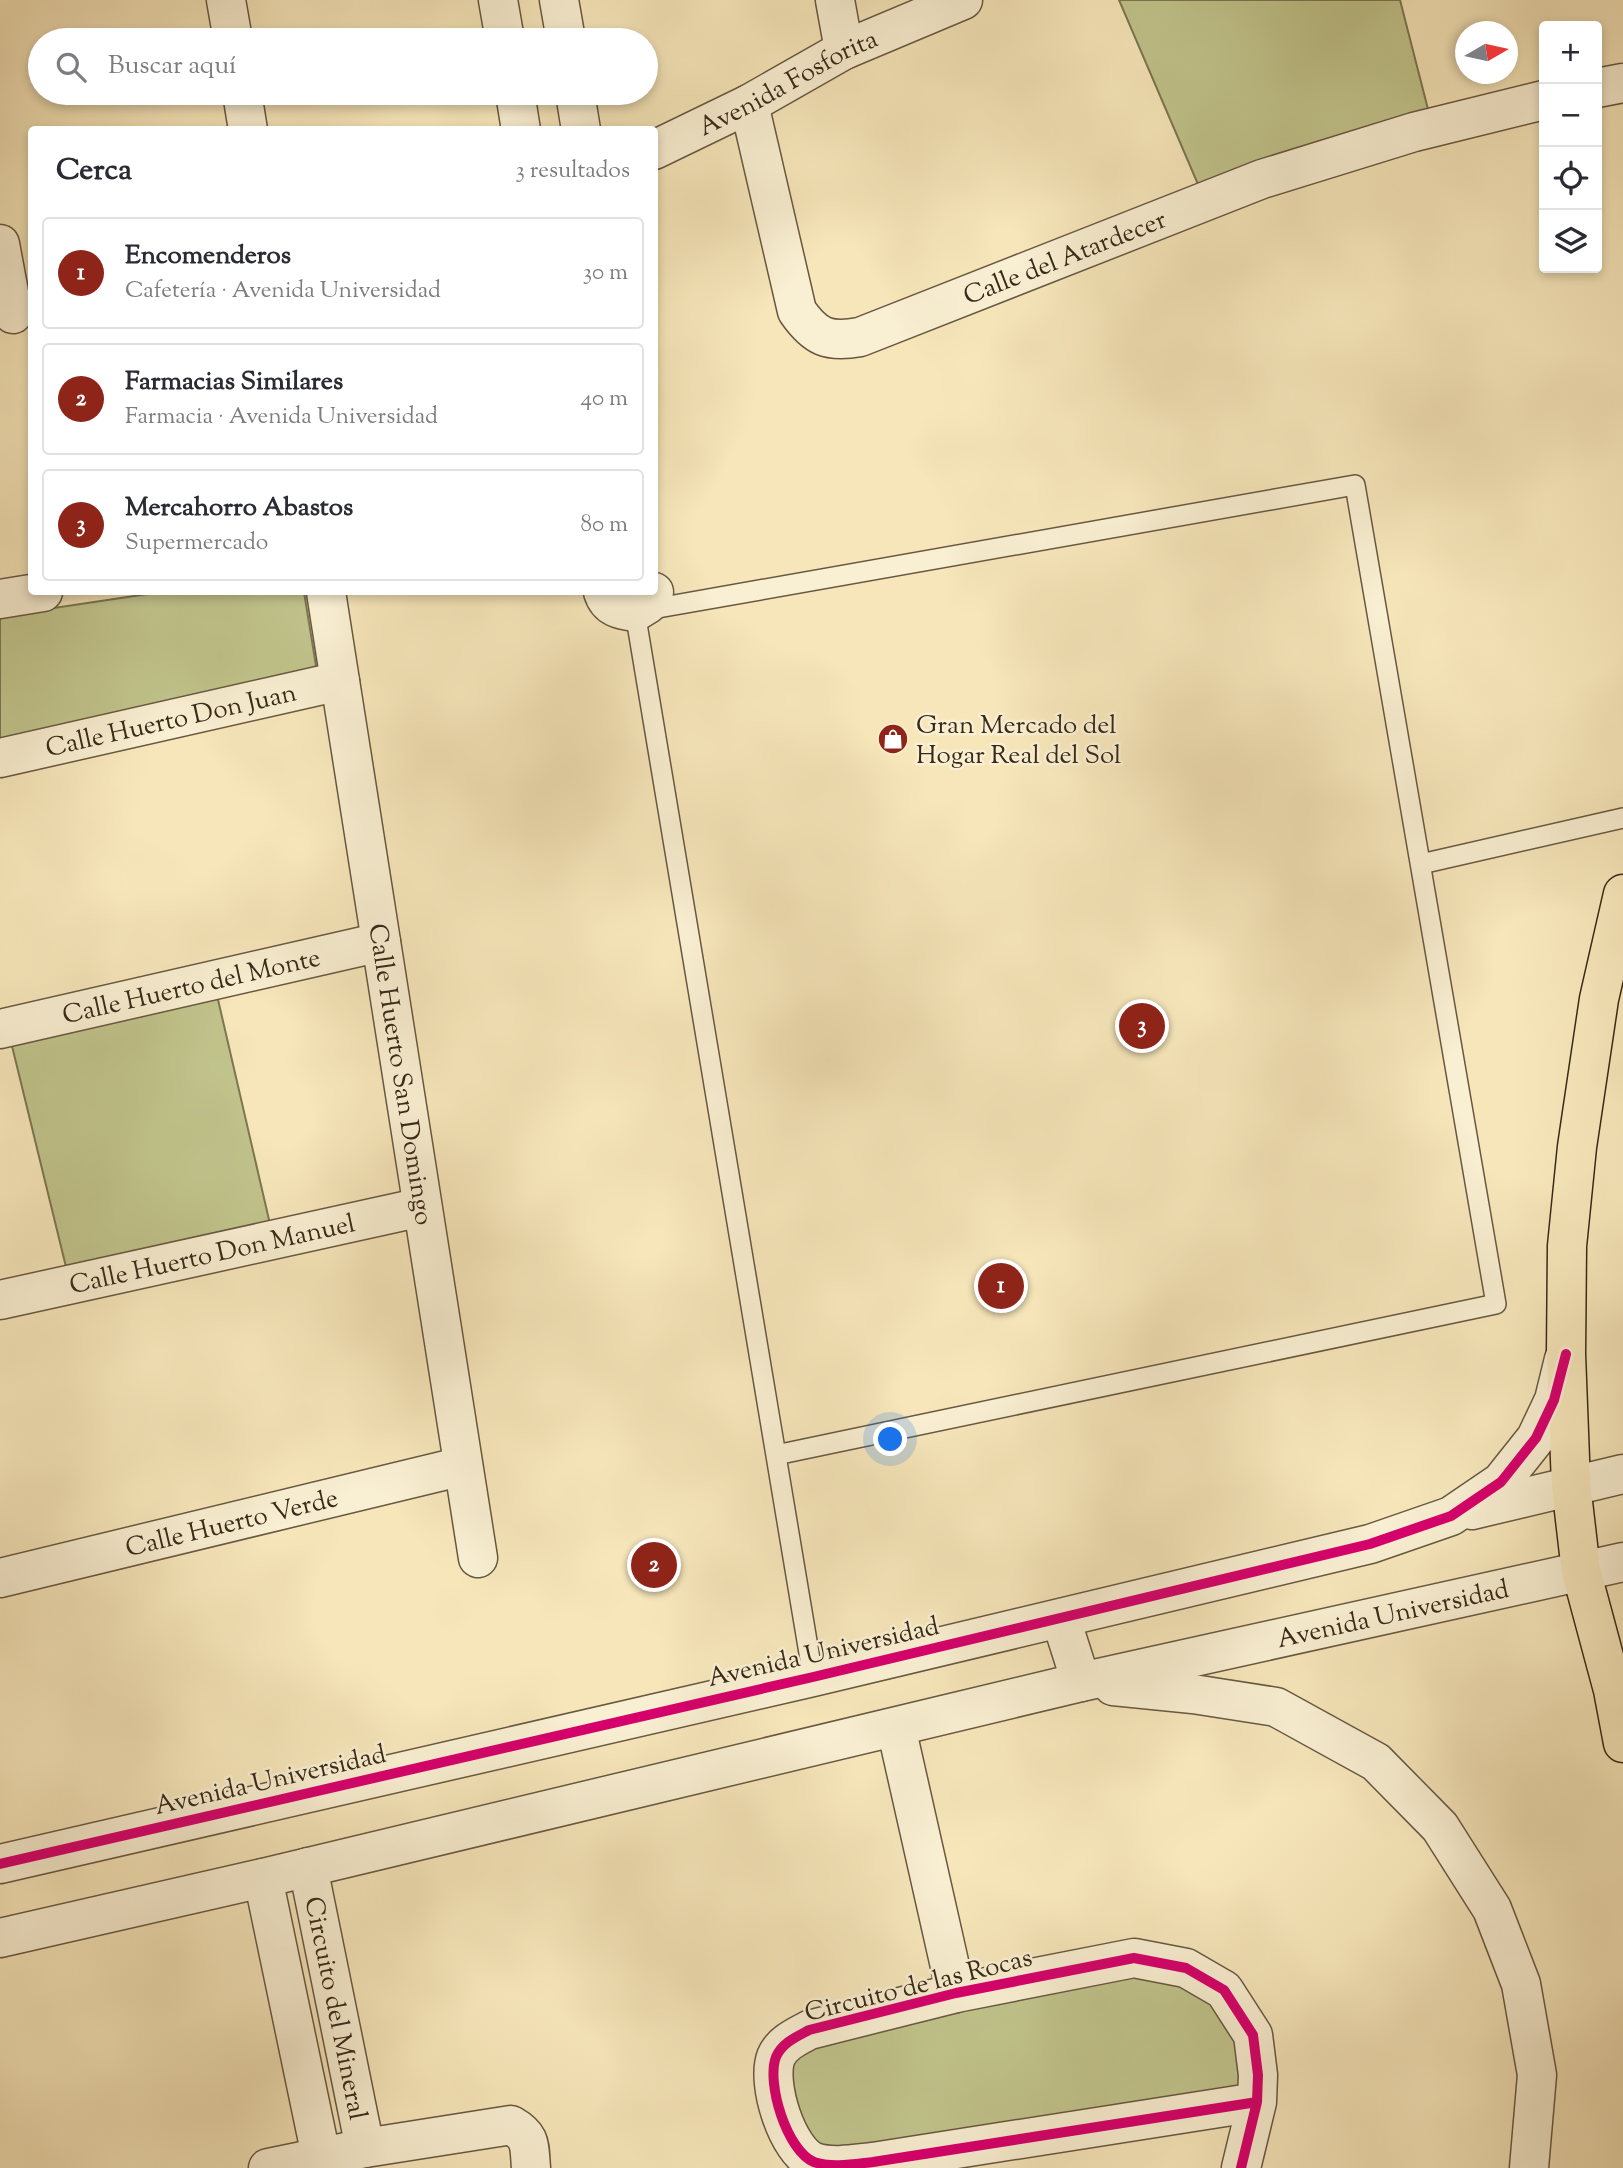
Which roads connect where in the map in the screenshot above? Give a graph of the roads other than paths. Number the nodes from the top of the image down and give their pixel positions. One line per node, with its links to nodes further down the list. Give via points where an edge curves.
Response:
1 (226, 0): 6 (street)
2 (498, 0): 7 (street)
3 (559, 0): 8 (street)
4 (835, 0): 9 (street)
5 (962, 0): 9 (street, Avenida Fosforita)
6 (231, 28)
7 (504, 28)
8 (564, 28)
9 (844, 50): 13 (street, Avenida Fosforita)
10 (1623, 83): 11 (street)
11 (1602, 87)
12 (1539, 101): 13 (street, Calle del Atardecer, via 1414,132 1262,179 841,341 809,328 797,311)
13 (750, 104): 20 (street, Avenida Fosforita)
14 (244, 105): 17 (street)
15 (517, 105): 18 (street)
16 (577, 105): 19 (street)
17 (247, 126)
18 (521, 126)
19 (581, 126)
20 (658, 148)
21 (0, 244): 22 (street)
22 (15, 314)
23 (28, 594): 28 (street)
24 (326, 595): 29 (street, Calle Huerto San Domingo)
25 (604, 595): 27 (street, via 616,609)
26 (658, 595): 32 (lane, via 1355,485)
27 (649, 596): 39 (lane)
28 (0, 599)
29 (340, 681): 30 (street, Calle Huerto Don Juan); 34 (street, Calle Huerto San Domingo)
30 (0, 758)
31 (1623, 818): 32 (lane)
32 (1420, 864): 39 (lane, via 1496,1304)
33 (1623, 894): 38 (main road, via 1599,999 1577,1147 1567,1246)
34 (381, 942): 35 (street, Calle Huerto del Monte); 36 (street, Calle Huerto San Domingo)
35 (0, 1029)
36 (422, 1207): 37 (street, Calle Huerto Don Manuel); 40 (street, Calle Huerto San Domingo)
37 (0, 1300)
38 (1566, 1354): 42 (main road); 43 (street, Avenida Universidad, via 1554,1400 1536,1438 1501,1482)
39 (776, 1455): 49 (lane)
40 (463, 1466): 44 (street, Calle Huerto San Domingo); 47 (street, Calle Huerto Verde)
41 (1623, 1474): 42 (street)
42 (1571, 1485): 43 (street); 46 (main road)
43 (1451, 1516): 48 (street, Avenida Universidad, via 1370,1544)
44 (478, 1558)
45 (1623, 1562): 46 (street, Avenida Universidad)
46 (1581, 1571): 50 (street, Avenida Universidad); 52 (main road)
47 (0, 1578)
48 (1060, 1619): 49 (street, Avenida Universidad); 50 (street)
49 (813, 1677): 53 (street, Avenida Universidad)
50 (1081, 1682): 51 (street, Avenida Universidad); 64 (street, Avenida Universidad, via 1276,1707 1377,1762 1440,1827 1492,1909 1521,1984 1537,2075)
51 (896, 1727): 54 (street, Avenida Universidad); 57 (street, Circuito de las Rocas)
52 (1623, 1743)
53 (0, 1864)
54 (308, 1867): 55 (street, Avenida Universidad); 59 (street, Circuito del Mineral)
55 (263, 1878): 56 (street, Avenida Universidad); 60 (street, Circuito del Mineral)
56 (0, 1938)
57 (956, 1993): 58 (street, Circuito de las Rocas, via 1133,1958 1185,1968 1224,1990 1253,2035); 58 (street, Circuito de las Rocas, via 830,2024 787,2042 776,2058 774,2087 780,2116 803,2155 815,2163 835,2166 873,2162)
58 (1257, 2102): 63 (street, Circuito de las Rocas)
59 (365, 2148): 60 (street, Circuito del Mineral); 62 (street, Circuito del Mineral, via 511,2124 524,2132)
60 (321, 2156): 61 (street, Circuito del Mineral)
61 (268, 2168)
62 (531, 2168)
63 (1241, 2168)
64 (1529, 2168)

